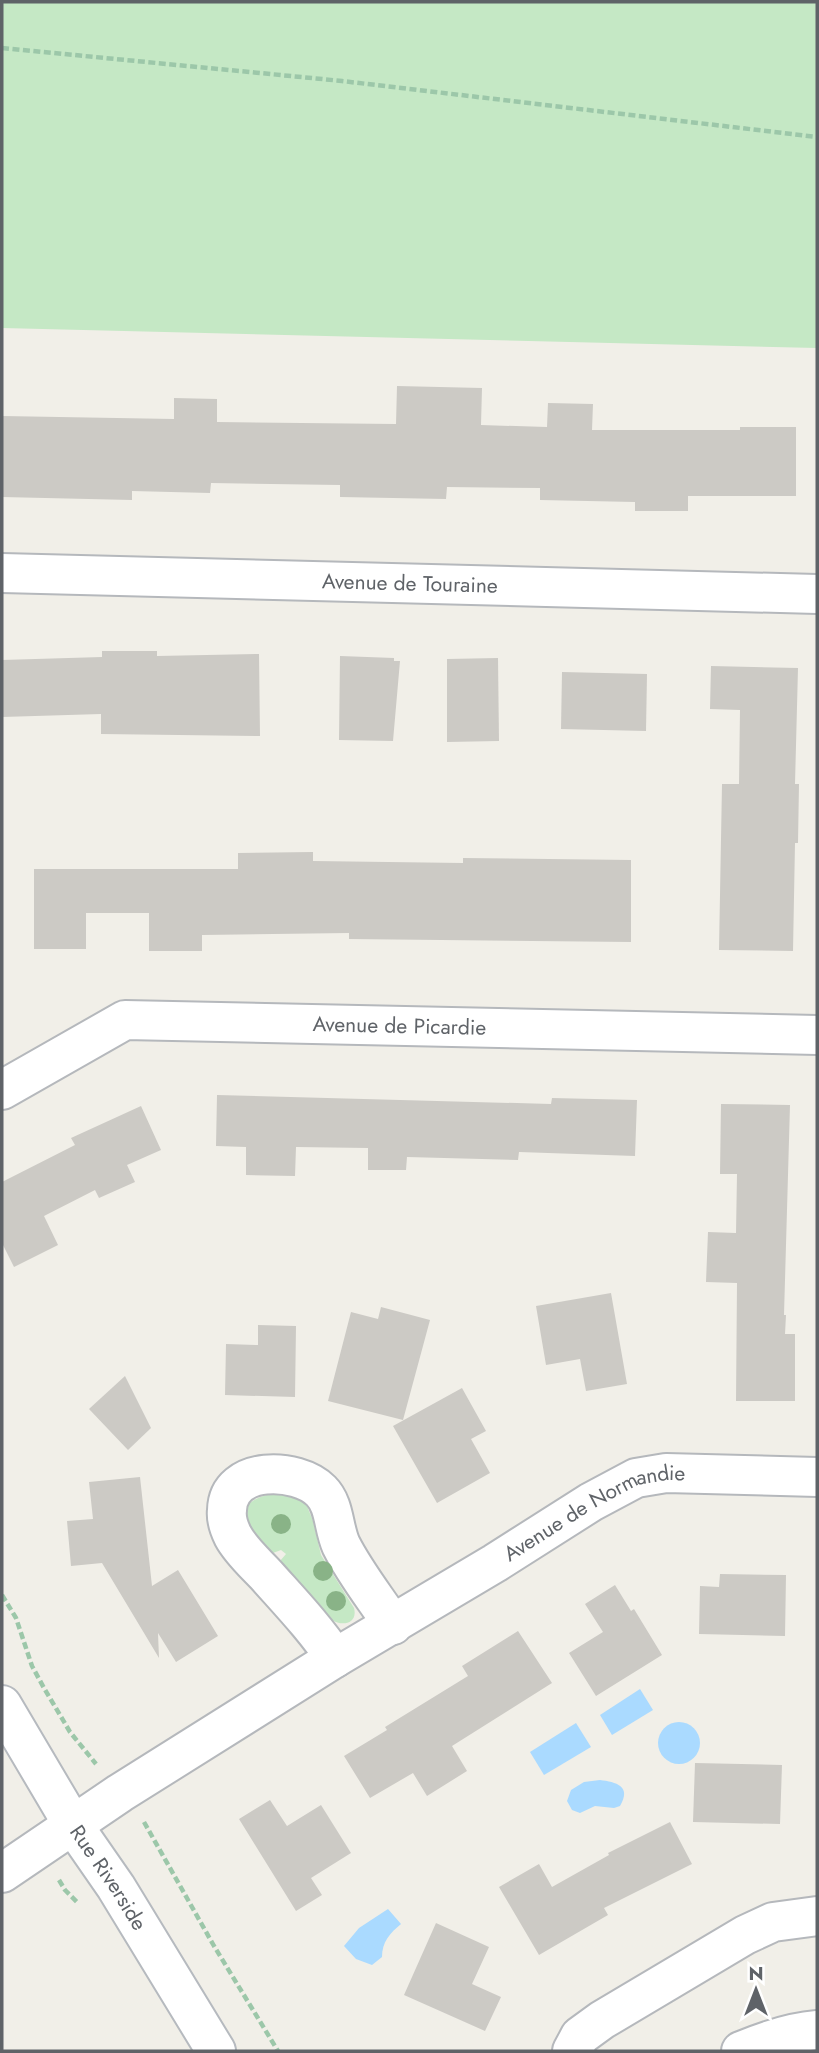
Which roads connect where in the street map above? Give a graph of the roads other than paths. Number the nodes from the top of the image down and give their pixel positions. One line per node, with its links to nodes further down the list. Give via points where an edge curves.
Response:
1 (2, 573): 2 (street, Avenue de Touraine)
2 (817, 594)
3 (817, 1035): 4 (street, Avenue de Picardie, via 125,1020)
4 (2, 1090)
5 (817, 1477): 6 (street, Avenue de Normandie, via 666,1473 636,1478)
6 (393, 1625): 7 (street, Avenue de Normandie); 7 (street, via 341,1544 324,1493 286,1475 256,1475 244,1481 228,1500 233,1536 315,1628)
7 (335, 1658): 9 (street, Avenue de Normandie)
8 (2, 1705): 9 (street, Rue Riverside)
9 (73, 1825): 10 (street, Avenue de Normandie); 13 (street, Rue Riverside)
10 (2, 1873)
11 (817, 1916): 14 (street, via 773,1922 745,1935 602,2020 580,2036)
12 (817, 2031): 15 (street)
13 (216, 2051)
14 (572, 2051)
15 (741, 2051)

